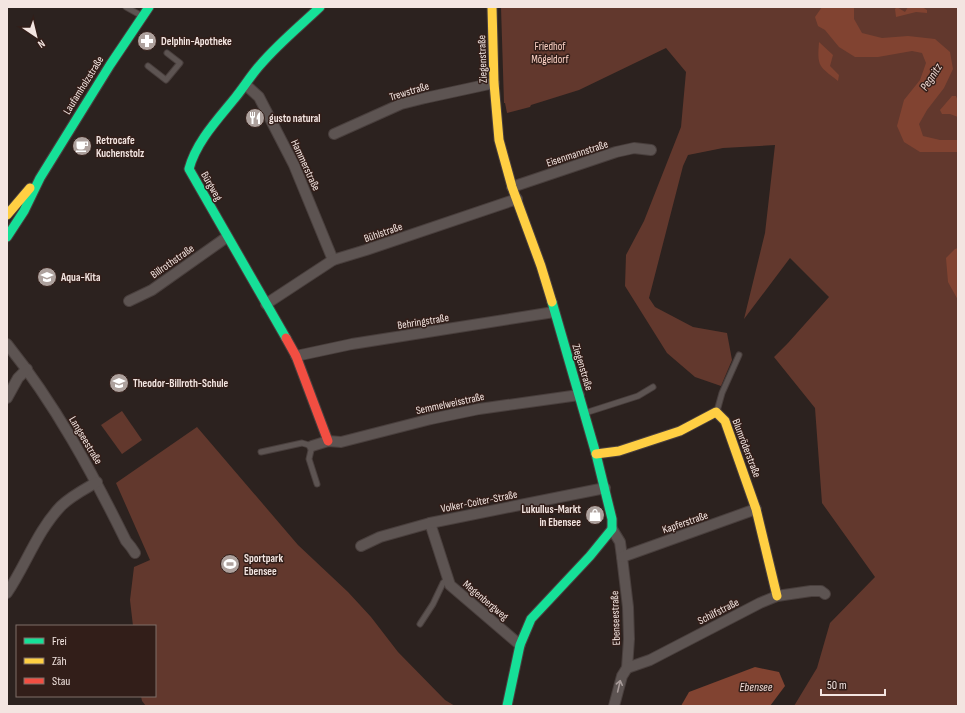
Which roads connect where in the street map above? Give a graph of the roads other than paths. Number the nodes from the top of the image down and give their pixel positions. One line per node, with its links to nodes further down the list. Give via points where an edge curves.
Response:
1 (126, 7): 5 (lane)
2 (149, 7): 5 (street, Laufamholzstraße)
3 (320, 7): 9 (street, Bürgweg, via 274,51)
4 (492, 7): 8 (street, Ziegenstraße)
5 (143, 17): 12 (street, Laufamholzstraße)
6 (167, 53): 7 (lane, via 180,63 166,80)
7 (148, 66)
8 (494, 83): 10 (street, Trewstraße, via 401,104); 13 (street, Ziegenstraße, via 499,140)
9 (246, 85): 16 (street, Bürgweg, via 202,140 190,158 189,165 190,173); 18 (street, Hammerstraße, via 259,97 294,165)
10 (334, 134)
11 (651, 150): 13 (street, Eisenmannstraße, via 634,148 616,152)
12 (40, 178): 15 (street, Laufamholzstraße); 17 (street, Laufamholzstraße)
13 (512, 187): 14 (street, Ziegenstraße)
14 (517, 199): 18 (street, Bühlstraße); 21 (street, Ziegenstraße)
15 (7, 215)
16 (227, 237): 19 (street, Billrothstraße, via 152,290); 20 (street, Bürgweg)
17 (7, 238)
18 (333, 260): 20 (street, Bühlstraße)
19 (129, 301)
20 (266, 304): 24 (street, Bürgweg)
21 (554, 312): 24 (street, Behringstraße, via 360,343); 27 (street, Ziegenstraße)
22 (7, 344): 25 (street, Langseestraße)
23 (739, 355): 29 (lane)
24 (296, 356): 31 (street)
25 (28, 370): 28 (street, via 18,378); 35 (street, Langseestraße, via 47,397)
26 (653, 387): 30 (lane, via 638,396)
27 (579, 395): 30 (street, Ziegenstraße); 31 (street, Semmelweisstraße, via 479,409 341,442)
28 (7, 398)
29 (716, 412): 34 (street, Blumröderstraße, via 680,431 619,451); 38 (street, Blumröderstraße, via 725,421)
30 (584, 414): 34 (street, Ziegenstraße)
31 (328, 441): 32 (street, Semmelweisstraße)
32 (312, 446): 33 (lane, via 302,443); 36 (lane, via 309,459)
33 (261, 452)
34 (596, 454): 37 (street, Ziegenstraße)
35 (97, 482): 42 (street, Langseestraße, via 126,542); 45 (street, via 62,505 53,515)
36 (317, 484)
37 (605, 488): 39 (street, Volker-Coiter-Straße); 40 (street, Ziegenstraße)
38 (756, 509): 43 (street, Kapferstraße); 47 (street, Blumröderstraße)
39 (430, 523): 41 (street, Volker-Coiter-Straße, via 380,537); 44 (street, Megenbergweg)
40 (612, 529): 43 (street, Ebenseestraße, via 620,542); 49 (street, via 531,619)
41 (361, 546)
42 (134, 553)
43 (622, 557): 50 (street, Ebenseestraße, via 628,607)
44 (448, 578): 48 (lane); 49 (street, Megenbergweg, via 450,585)
45 (7, 593)
46 (825, 594): 47 (street, Schilfstraße, via 821,591)
47 (777, 596): 50 (street, Schilfstraße, via 650,660)
48 (420, 624)
49 (520, 645): 51 (street)
50 (627, 668): 52 (street, Ebenseestraße, one-way to 50, via 622,676)
51 (507, 706)
52 (614, 706)

